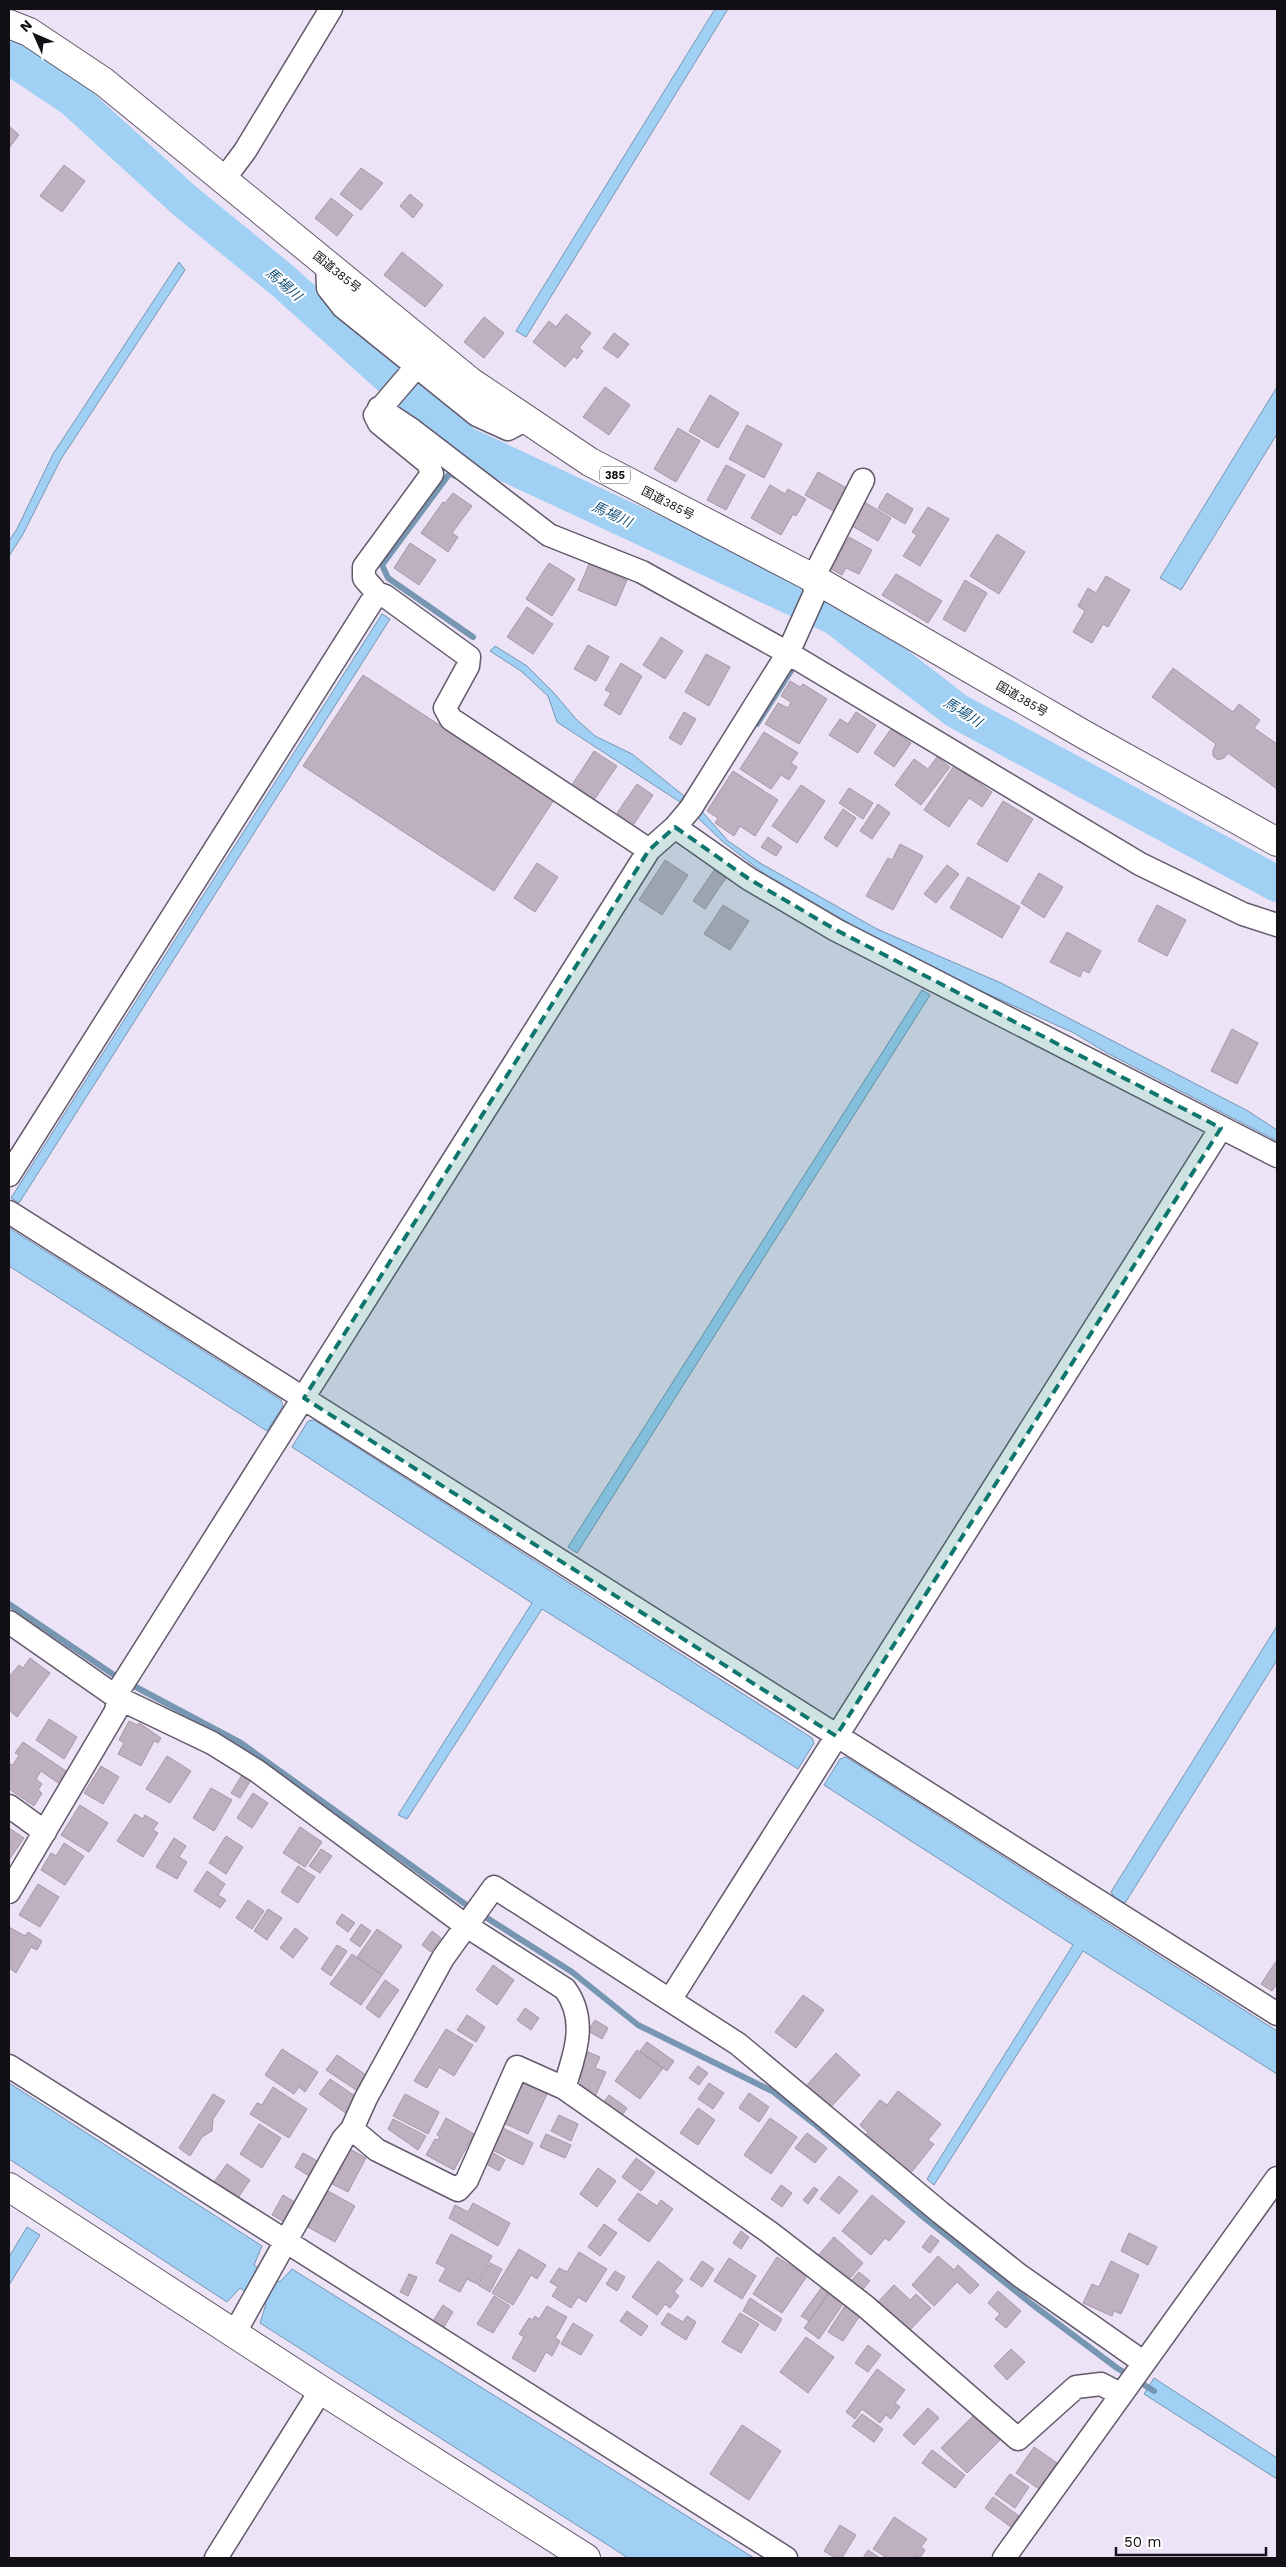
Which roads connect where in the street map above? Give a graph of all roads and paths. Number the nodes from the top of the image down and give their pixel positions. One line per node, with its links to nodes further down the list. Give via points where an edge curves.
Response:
1 (332, 9): 3 (street, via 245,151)
2 (9, 24): 3 (main road, 国道385号 / 385, via 29,32 104,82)
3 (224, 179): 4 (main road, 国道385号 / 385)
4 (327, 264): 5 (street, via 328,288 343,306); 7 (main road, 国道385号 / 385, via 472,382)
5 (416, 367): 6 (street); 7 (street, via 477,415 508,429)
6 (379, 408): 10 (street, via 375,415 378,423 428,463 432,474 364,567 364,578); 11 (street, via 549,535 642,572)
7 (526, 420): 9 (main road, 国道385号 / 385, via 590,462)
8 (863, 480): 9 (street)
9 (814, 585): 11 (street, via 805,618); 13 (main road, 国道385号 / 385)
10 (377, 593): 14 (street, via 468,657 468,666 445,708 451,719); 18 (street)
11 (788, 653): 12 (street); 15 (street, via 1140,864 1243,914)
12 (676, 828): 14 (street); 16 (street, via 749,879 836,930)
13 (1277, 842)
14 (649, 850): 20 (street)
15 (1277, 925)
16 (1220, 1128): 17 (street); 23 (street)
17 (1277, 1156)
18 (9, 1175)
19 (9, 1212): 20 (street)
20 (304, 1398): 22 (street); 23 (street)
21 (9, 1622): 22 (street)
22 (122, 1687): 25 (street, via 116,1711); 27 (street, via 257,1771)
23 (836, 1736): 28 (street); 29 (street)
24 (9, 1806): 25 (street)
25 (45, 1832): 26 (street)
26 (9, 1892)
27 (472, 1916): 28 (street, via 494,1887); 31 (street, via 565,1989 574,2001 579,2025 576,2050); 32 (street, via 438,1966)
28 (670, 2000): 37 (street, via 761,2062 1019,2275)
29 (1277, 2014)
30 (9, 2066): 35 (street)
31 (564, 2088): 32 (street, via 516,2067 462,2185 376,2150); 37 (street, via 823,2273 1018,2439 1076,2387)
32 (352, 2129): 35 (street, via 343,2139)
33 (1277, 2178): 37 (street)
34 (9, 2187): 36 (main road)
35 (286, 2242): 36 (street); 41 (street)
36 (234, 2334): 38 (main road)
37 (1132, 2378): 42 (street)
38 (321, 2390): 39 (street); 40 (main road)
39 (216, 2558)
40 (586, 2558)
41 (786, 2558)
42 (1004, 2558)

